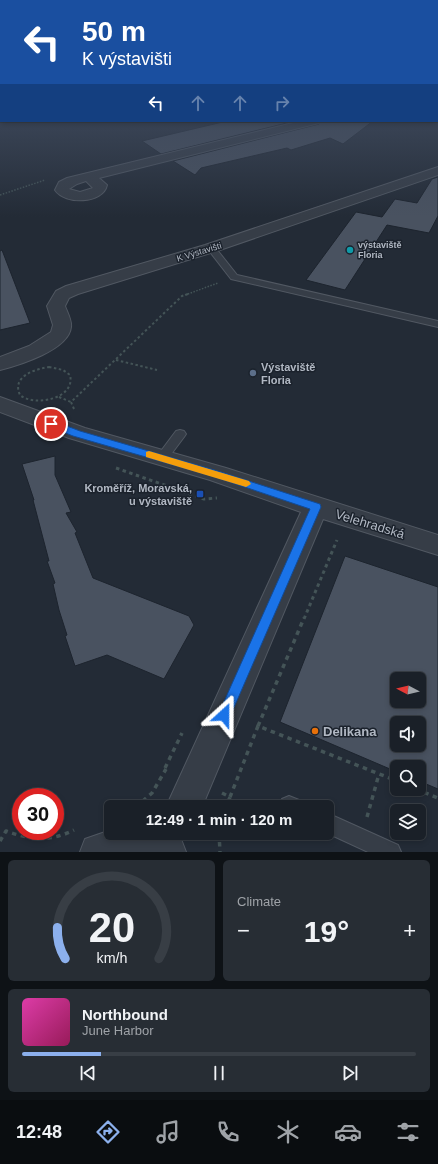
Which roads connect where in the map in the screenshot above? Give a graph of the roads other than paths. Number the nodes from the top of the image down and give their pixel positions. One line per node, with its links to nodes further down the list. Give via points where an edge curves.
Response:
1 (247, 138): 3 (street)
2 (438, 171): 4 (street, K Výstavišti)
3 (89, 177)
4 (211, 248): 5 (lane, via 234,277); 6 (street, K Výstavišti, via 62,295 56,306 62,326 51,343)
5 (438, 324)
6 (0, 364)
7 (0, 404): 9 (street, via 77,433)
8 (180, 434): 9 (lane)
9 (162, 458): 10 (street)
10 (316, 507): 11 (street, Velehradská); 12 (street)
11 (438, 545)
12 (187, 800)
13 (334, 826): 16 (lane)
14 (90, 839): 15 (street)
15 (168, 845)
16 (391, 852)

